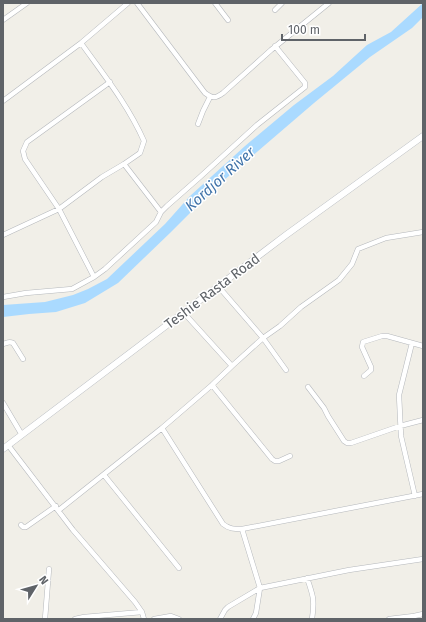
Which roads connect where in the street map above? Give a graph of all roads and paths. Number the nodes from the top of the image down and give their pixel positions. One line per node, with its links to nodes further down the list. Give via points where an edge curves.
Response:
1 (26, 3): 8 (street)
2 (128, 3): 10 (street)
3 (137, 3): 13 (street)
4 (215, 3): 9 (street)
5 (282, 3): 7 (street)
6 (329, 3): 11 (street)
7 (275, 10)
8 (3, 20)
9 (228, 20)
10 (82, 43): 12 (street); 14 (street)
11 (275, 46): 13 (street, via 223,93); 19 (street, via 305,83 305,87 257,125)
12 (110, 82): 17 (street, via 136,122 144,141 140,153); 18 (street, via 27,142 23,151 25,159)
13 (210, 97): 15 (street)
14 (3, 101)
15 (198, 124)
16 (423, 136): 23 (main road, Teshie Rasta Road)
17 (124, 164): 18 (street); 19 (street)
18 (59, 209): 21 (street); 22 (street)
19 (161, 212): 22 (street, via 156,222)
20 (423, 232): 26 (street, via 386,238 358,249 352,264 339,280)
21 (3, 235)
22 (94, 277): 24 (street, via 72,289)
23 (218, 286): 25 (main road, Teshie Rasta Road); 26 (street)
24 (3, 297)
25 (184, 313): 31 (street); 40 (main road, Teshie Rasta Road)
26 (263, 338): 31 (street); 32 (street)
27 (412, 343): 29 (street); 33 (street, via 382,336 363,342 362,347 371,366 371,370); 38 (street, via 399,395)
28 (3, 344): 30 (street, via 13,343)
29 (423, 346)
30 (24, 359)
31 (232, 366): 34 (street)
32 (286, 370)
33 (364, 376)
34 (212, 385): 39 (street); 42 (street, via 275,461)
35 (308, 387): 38 (street, via 347,443 351,444)
36 (3, 403): 40 (street)
37 (423, 420): 38 (street)
38 (400, 426): 45 (street)
39 (162, 428): 43 (street); 49 (street, via 223,524 232,529)
40 (22, 435): 41 (main road, Teshie Rasta Road)
41 (6, 447): 46 (street)
42 (290, 456)
43 (104, 475): 47 (street); 51 (street)
44 (423, 494): 45 (street)
45 (415, 496): 49 (street)
46 (56, 506): 47 (street); 48 (street, via 26,527)
47 (59, 510): 55 (street)
48 (21, 525)
49 (242, 529): 54 (street)
50 (423, 559): 53 (street)
51 (178, 568)
52 (49, 569): 58 (street)
53 (306, 578): 54 (street); 65 (street, via 313,594)
54 (260, 588): 63 (street, via 228,607); 64 (street)
55 (142, 612): 57 (street); 60 (street)
56 (423, 614): 66 (street)
57 (84, 618): 59 (street)
58 (45, 619)
59 (75, 619)
60 (144, 619)
61 (154, 619): 62 (street, via 171,616)
62 (179, 619)
63 (220, 619)
64 (253, 619)
65 (312, 619)
66 (389, 619)

